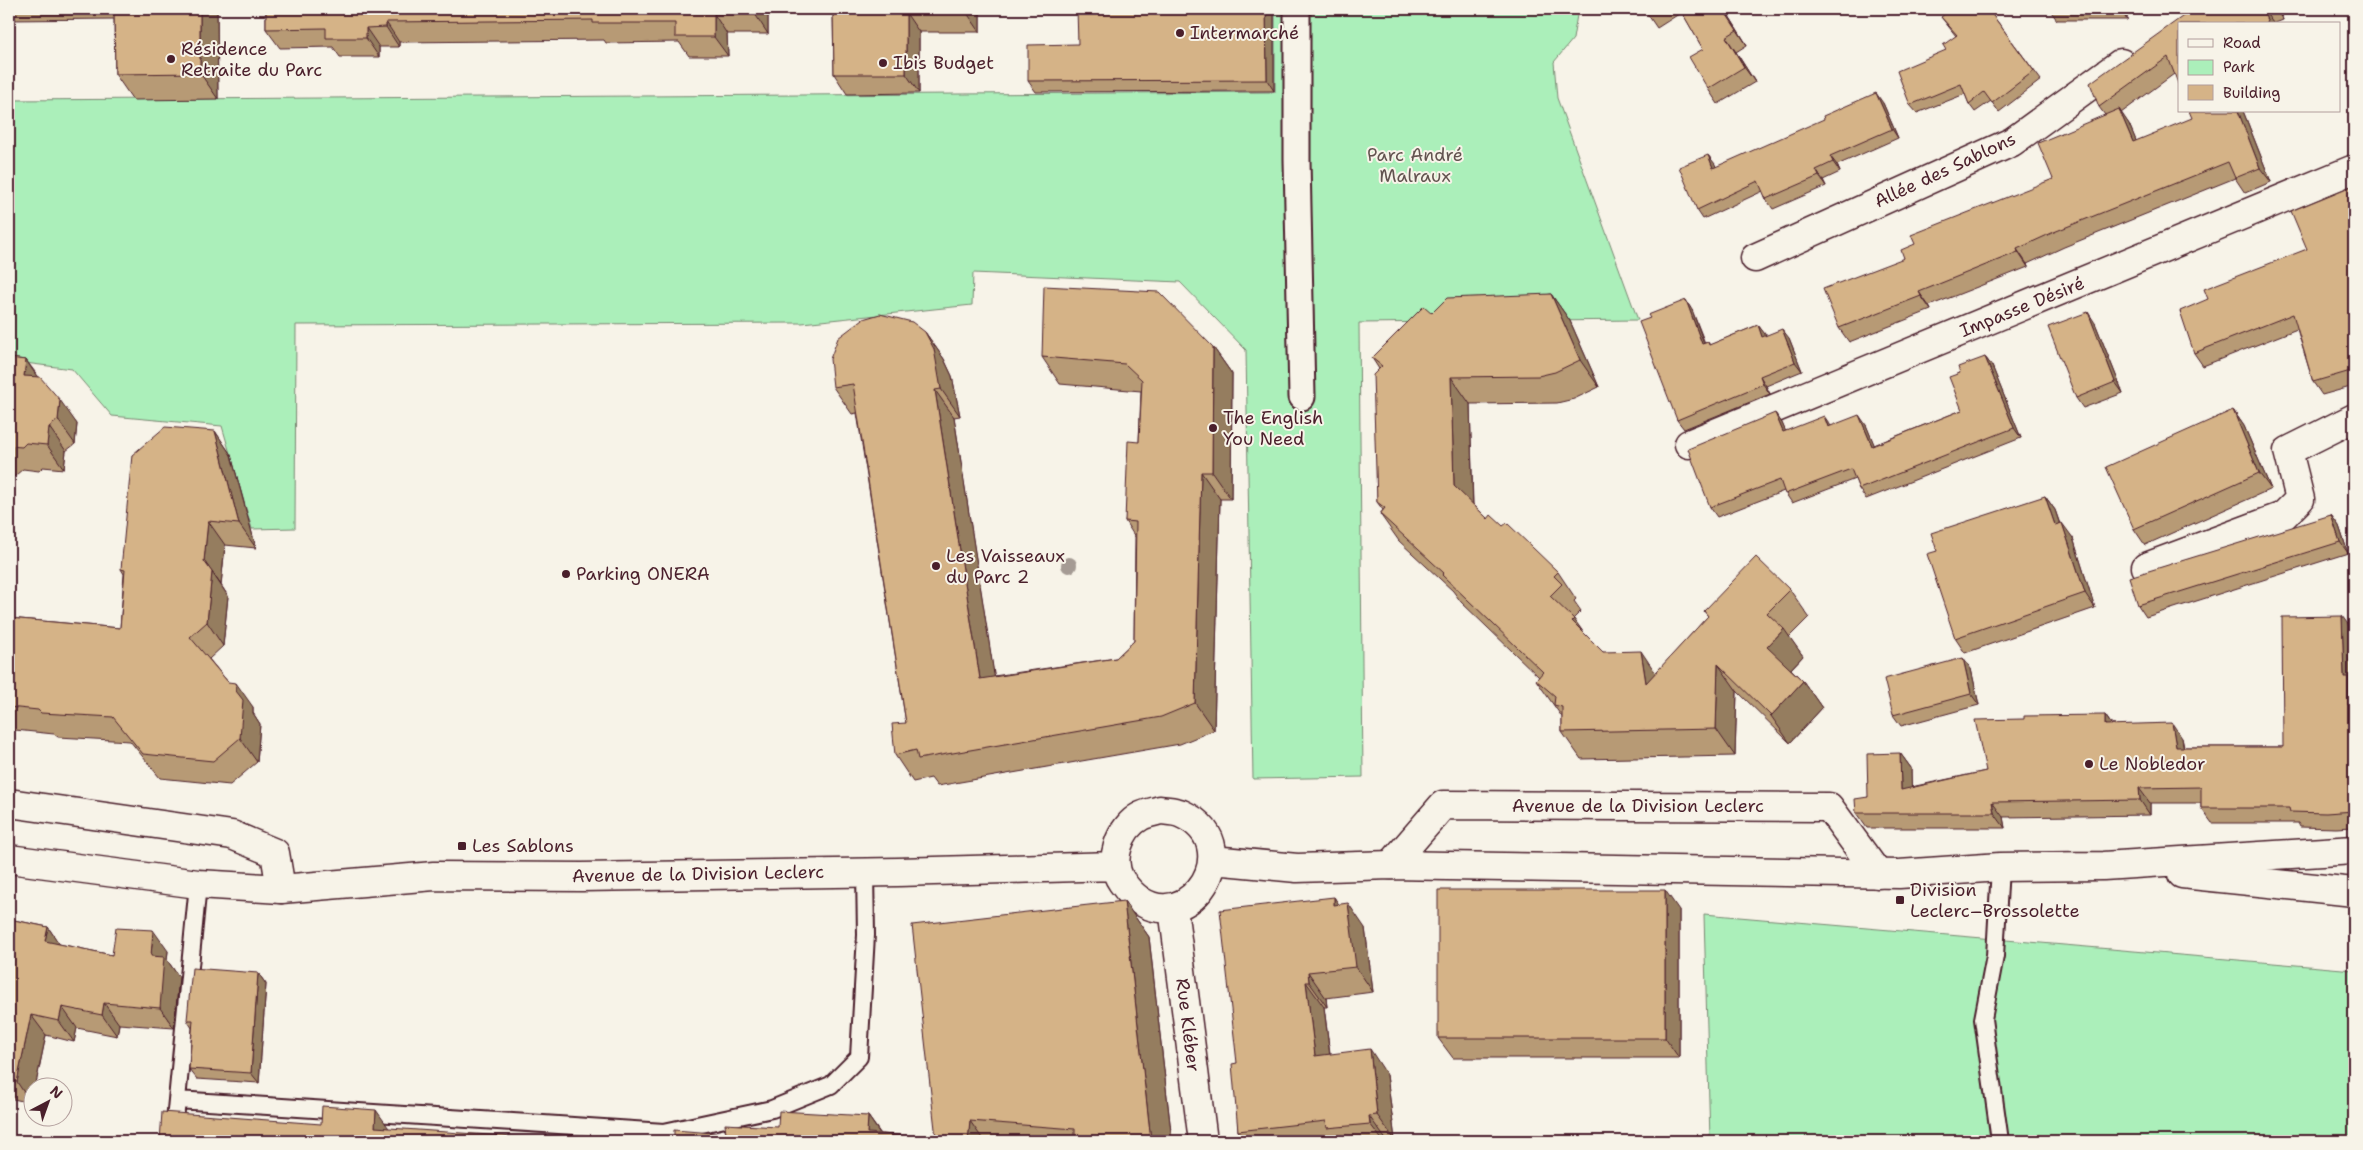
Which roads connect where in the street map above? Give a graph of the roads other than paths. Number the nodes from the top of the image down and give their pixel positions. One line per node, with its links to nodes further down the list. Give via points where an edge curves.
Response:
1 (1297, 9): 5 (street)
2 (2140, 49): 4 (street, Allée des Sablons, via 2012,142)
3 (2354, 169): 7 (street, Impasse Désiré)
4 (1755, 258)
5 (1302, 397)
6 (2354, 418): 8 (street, via 2288,451 2300,499 2283,516)
7 (1689, 444)
8 (2146, 566)
9 (9, 803): 20 (street, via 232,835 275,853)
10 (2354, 850): 15 (street)
11 (9, 859): 19 (street, Avenue de la Division Leclerc)
12 (1213, 860): 13 (street, via 1297,868); 14 (street, via 1208,837 1195,821 1180,813 1160,810 1141,816 1127,828 1118,846); 22 (street, via 1206,883 1191,899)
13 (1391, 865): 18 (street); 18 (street, Avenue de la Division Leclerc, via 1443,805 1829,807)
14 (1116, 866): 17 (street, Avenue de la Division Leclerc); 22 (street, via 1120,880 1134,897 1151,905)
15 (2103, 866): 16 (street); 21 (street)
16 (2000, 868): 18 (street); 26 (lane, via 1996,956 1983,1018)
17 (865, 872): 20 (street, Avenue de la Division Leclerc, via 434,876); 23 (lane, via 866,935 859,1057 831,1085 772,1109 664,1132)
18 (1878, 874)
19 (198, 884): 20 (street, Avenue de la Division Leclerc); 23 (lane)
20 (281, 888)
21 (2354, 892)
22 (1173, 908): 25 (street, Rue Kléber)
23 (177, 1100): 24 (lane)
24 (173, 1141)
25 (1203, 1141)
26 (2000, 1141)

